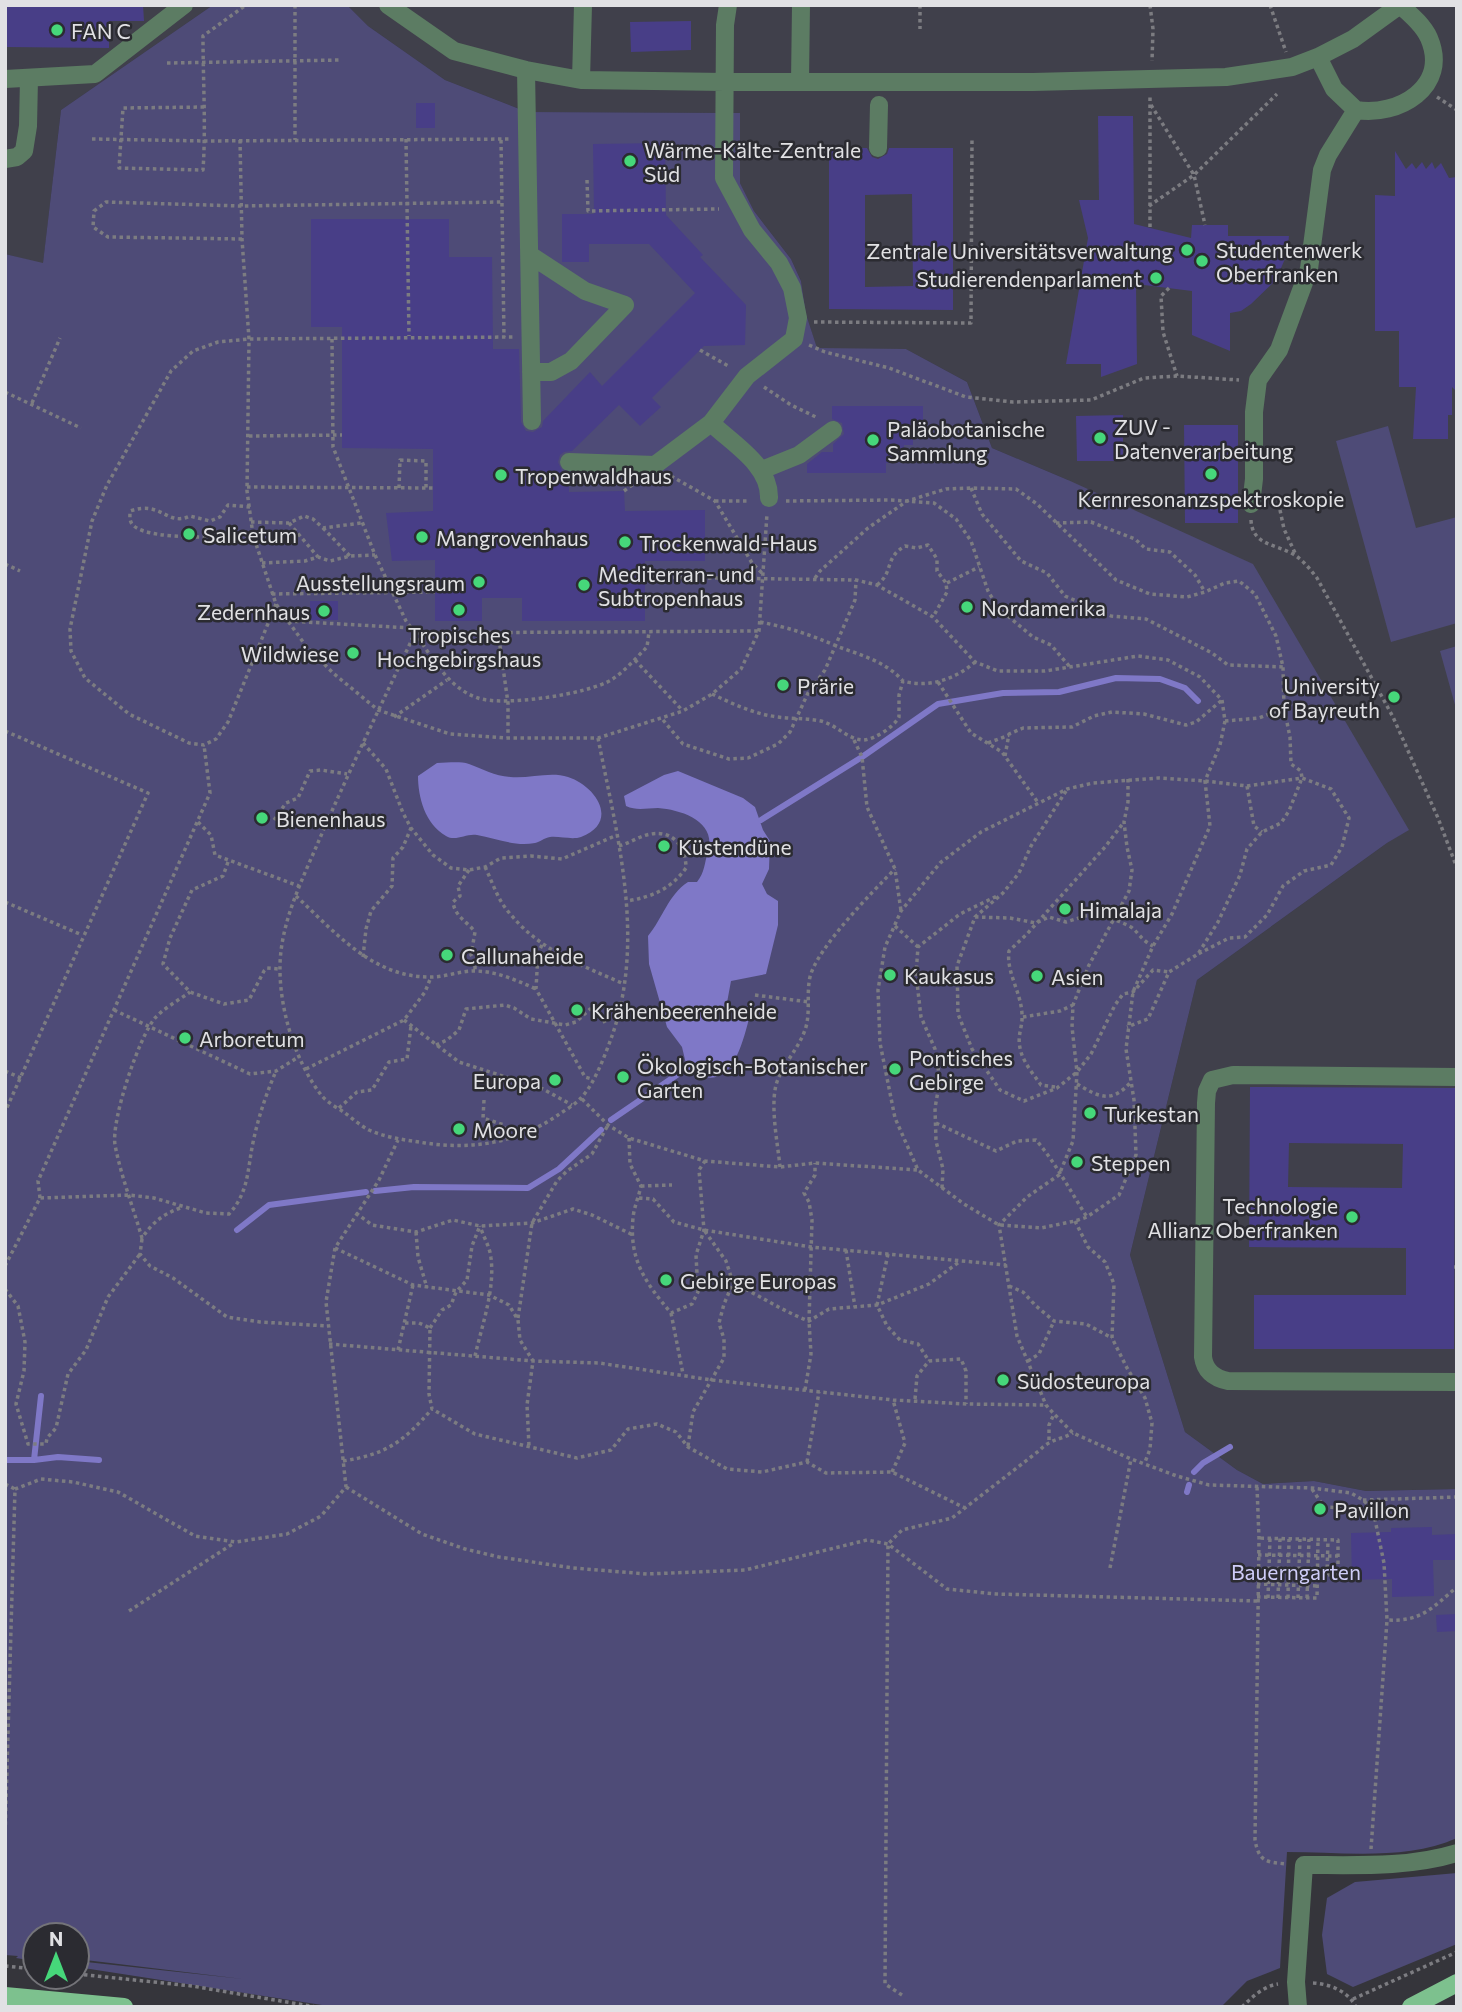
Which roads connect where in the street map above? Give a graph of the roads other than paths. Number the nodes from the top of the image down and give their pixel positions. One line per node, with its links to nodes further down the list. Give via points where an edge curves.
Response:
1 (184, 5): 10 (street, via 94,74)
2 (388, 5): 8 (street, via 454,51)
3 (583, 5): 11 (street)
4 (728, 5): 12 (street)
5 (801, 5): 13 (street)
6 (1400, 5): 7 (street, via 1353,39); 15 (street, via 1429,38 1433,50 1430,75 1423,89 1401,106)
7 (1318, 57): 13 (street, via 1292,67 1226,77); 15 (street, via 1334,89)
8 (526, 70): 11 (street); 18 (street)
9 (5, 79): 10 (street)
10 (29, 79): 17 (street, via 24,150)
11 (581, 80): 12 (street)
12 (725, 82): 13 (street); 21 (street, via 724,178 752,230 779,262 792,288 798,318 794,339 747,376)
13 (800, 82)
14 (880, 105): 16 (street)
15 (1356, 110): 26 (street, via 1322,170 1309,269 1279,350 1258,380)
16 (878, 148)
17 (5, 159)
18 (530, 255): 19 (street); 19 (street, via 585,291 625,305 571,361 551,372)
19 (531, 372): 20 (street)
20 (532, 421)
21 (711, 423): 23 (street, via 656,465); 24 (street)
22 (832, 430): 24 (street, via 799,455)
23 (569, 462)
24 (762, 470): 25 (street)
25 (769, 499)
26 (1251, 504)
27 (1457, 1077): 28 (street, via 1233,1075 1212,1080 1206,1103 1203,1357 1204,1366 1227,1381)
28 (1457, 1382)
29 (1457, 1853): 33 (street, via 1374,1865 1304,1865)
30 (1457, 1983): 34 (main road)
31 (5, 1996): 32 (main road)
32 (124, 2007)
33 (1298, 2007)
34 (1411, 2007)

